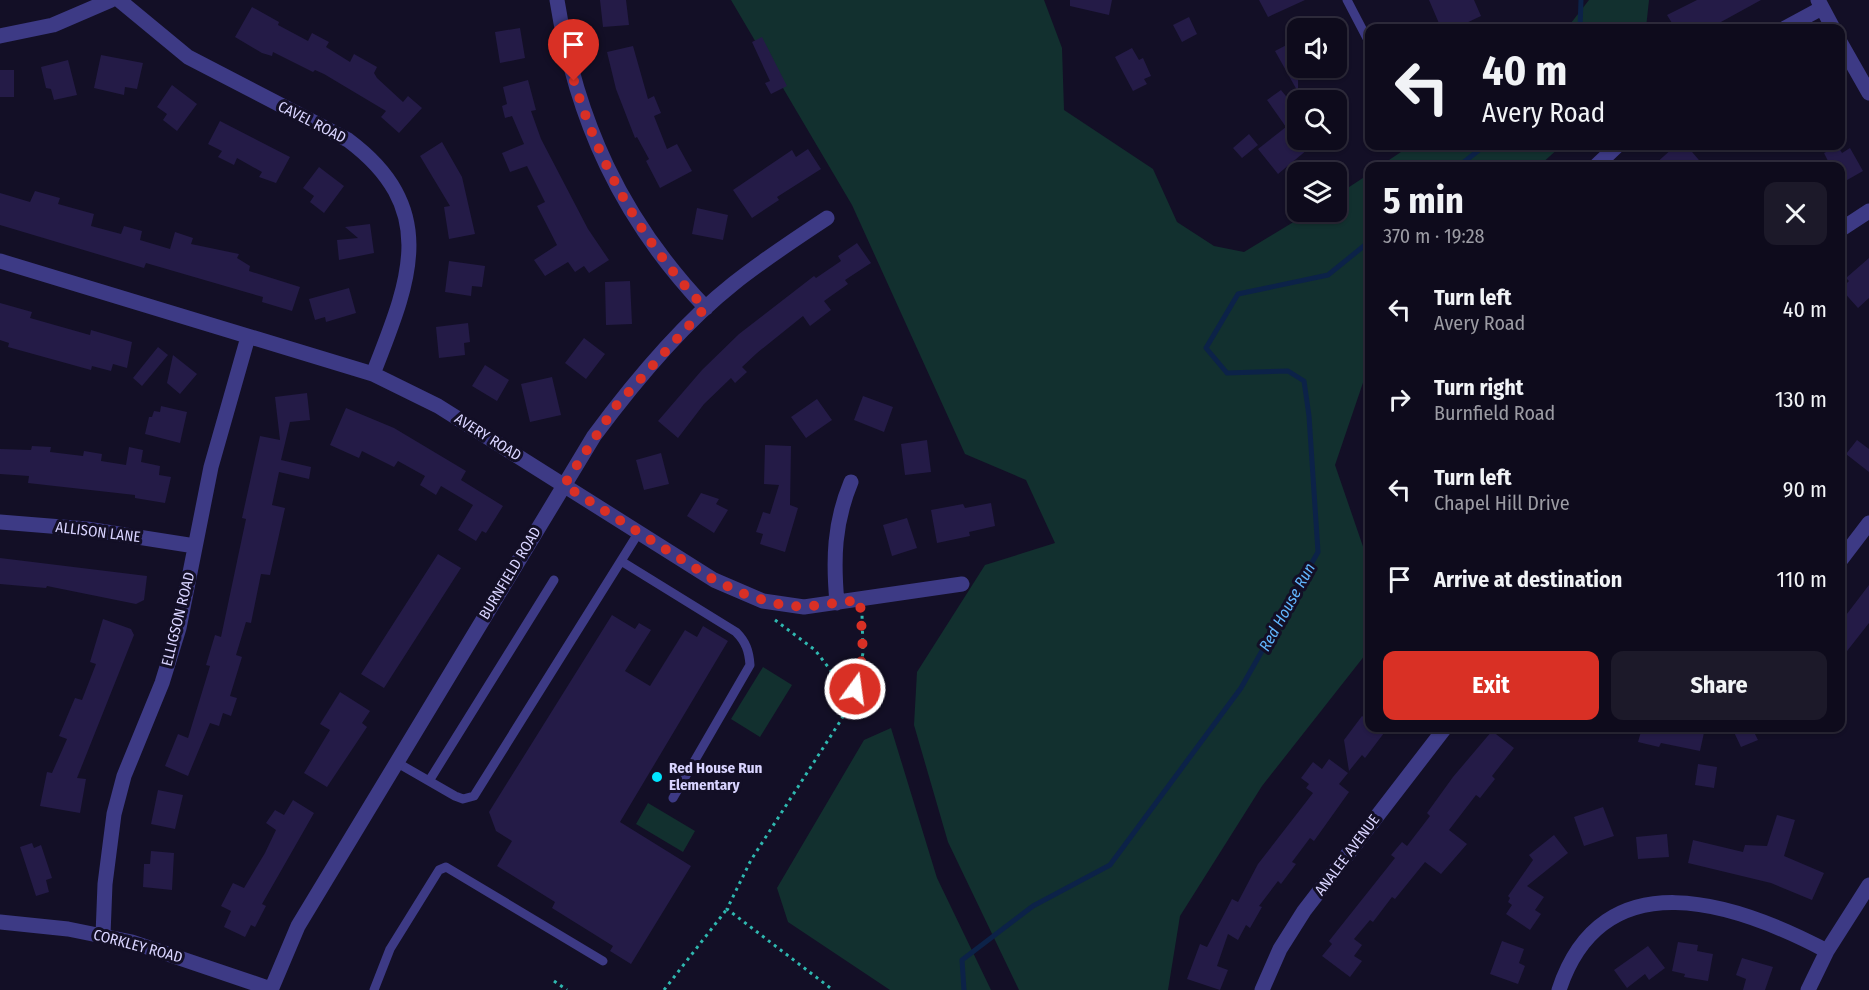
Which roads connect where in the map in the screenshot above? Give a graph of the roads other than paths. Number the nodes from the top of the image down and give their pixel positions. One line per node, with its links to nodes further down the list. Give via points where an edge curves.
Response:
1 (111, 0): 9 (street, via 53,26)
2 (119, 0): 20 (street, CAVEL ROAD, via 188,57 348,140 371,158 393,187 408,226 408,264 400,305)
3 (557, 0): 18 (street, via 580,101 614,182 660,256)
4 (1347, 0): 8 (lane)
5 (1820, 4): 6 (street); 7 (street)
6 (1791, 24)
7 (1831, 24)
8 (1365, 34)
9 (0, 36)
10 (1845, 51): 11 (street)
11 (1869, 93)
12 (1613, 150): 13 (street)
13 (1600, 162)
14 (1869, 211): 16 (street)
15 (827, 218): 18 (street, BURNFIELD ROAD, via 756,266)
16 (1845, 227)
17 (0, 261): 19 (street, AVERY ROAD)
18 (705, 308): 22 (street, BURNFIELD ROAD, via 615,407)
19 (248, 337): 20 (street, AVERY ROAD); 26 (street, ELLIGSON ROAD, via 211,467)
20 (373, 374): 22 (street, AVERY ROAD, via 438,406)
21 (851, 482): 31 (street, via 837,526)
22 (564, 485): 25 (street, AVERY ROAD); 33 (street, BURNFIELD ROAD)
23 (0, 522): 26 (street, ALLISON LANE, via 87,529)
24 (1869, 523): 27 (street)
25 (639, 532): 28 (lane); 31 (street, AVERY ROAD, via 714,580 763,601 804,607)
26 (195, 546): 38 (street, ELLIGSON ROAD, via 174,644 124,776 114,814)
27 (1845, 554)
28 (621, 561): 34 (lane, via 480,791 463,799); 35 (lane, via 736,632 749,651 750,665)
29 (554, 580): 34 (lane)
30 (962, 584): 31 (street, AVERY ROAD)
31 (837, 603)
32 (1442, 732): 43 (street, ANALEE AVENUE, via 1304,911 1280,949)
33 (396, 762): 34 (lane); 41 (street, BURNFIELD ROAD, via 297,926)
34 (429, 781)
35 (673, 798)
36 (1869, 885): 39 (street)
37 (0, 922): 38 (street, CORKLEY ROAD)
38 (103, 935): 41 (street, CORKLEY ROAD, via 158,949)
39 (1827, 951): 44 (street, via 1787,930 1726,909 1697,902 1646,904 1625,911 1591,936 1573,959); 45 (street)
40 (603, 961): 42 (lane, via 446,867 439,870 390,949)
41 (271, 989)
42 (374, 990)
43 (1262, 990)
44 (1559, 990)
45 (1808, 990)

